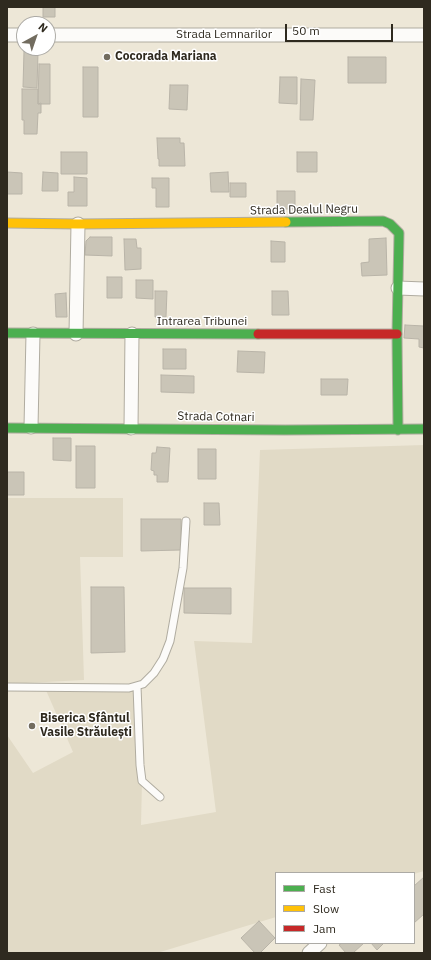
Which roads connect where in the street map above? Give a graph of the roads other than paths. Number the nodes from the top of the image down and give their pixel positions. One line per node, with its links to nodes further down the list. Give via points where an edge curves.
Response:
1 (56, 35): 2 (street, Strada Lemnarilor)
2 (424, 35)
3 (7, 223): 4 (street, Strada Dealul Negru)
4 (78, 224): 5 (street, Strada Dealul Negru, via 383,221 396,228 399,234); 9 (street)
5 (398, 288): 6 (street); 11 (street, Strada Dealul Negru)
6 (424, 289)
7 (7, 333): 8 (street, Intrarea Tribunei)
8 (33, 334): 9 (street, Intrarea Tribunei); 12 (street)
9 (76, 334): 10 (street, Intrarea Tribunei)
10 (132, 334): 11 (street, Intrarea Tribunei); 14 (street)
11 (397, 334): 16 (street, Strada Dealul Negru)
12 (31, 427): 13 (street, Strada Cotnari); 14 (street, Strada Cotnari)
13 (7, 428)
14 (132, 428): 16 (street, Strada Cotnari)
15 (424, 429): 16 (street, Strada Cotnari)
16 (398, 430)
17 (186, 521): 18 (lane, via 183,568 170,641 154,673 143,684)
18 (137, 686): 19 (lane); 20 (lane, via 142,781)
19 (7, 688)
20 (160, 797)
21 (319, 944): 22 (street)
22 (309, 953)

